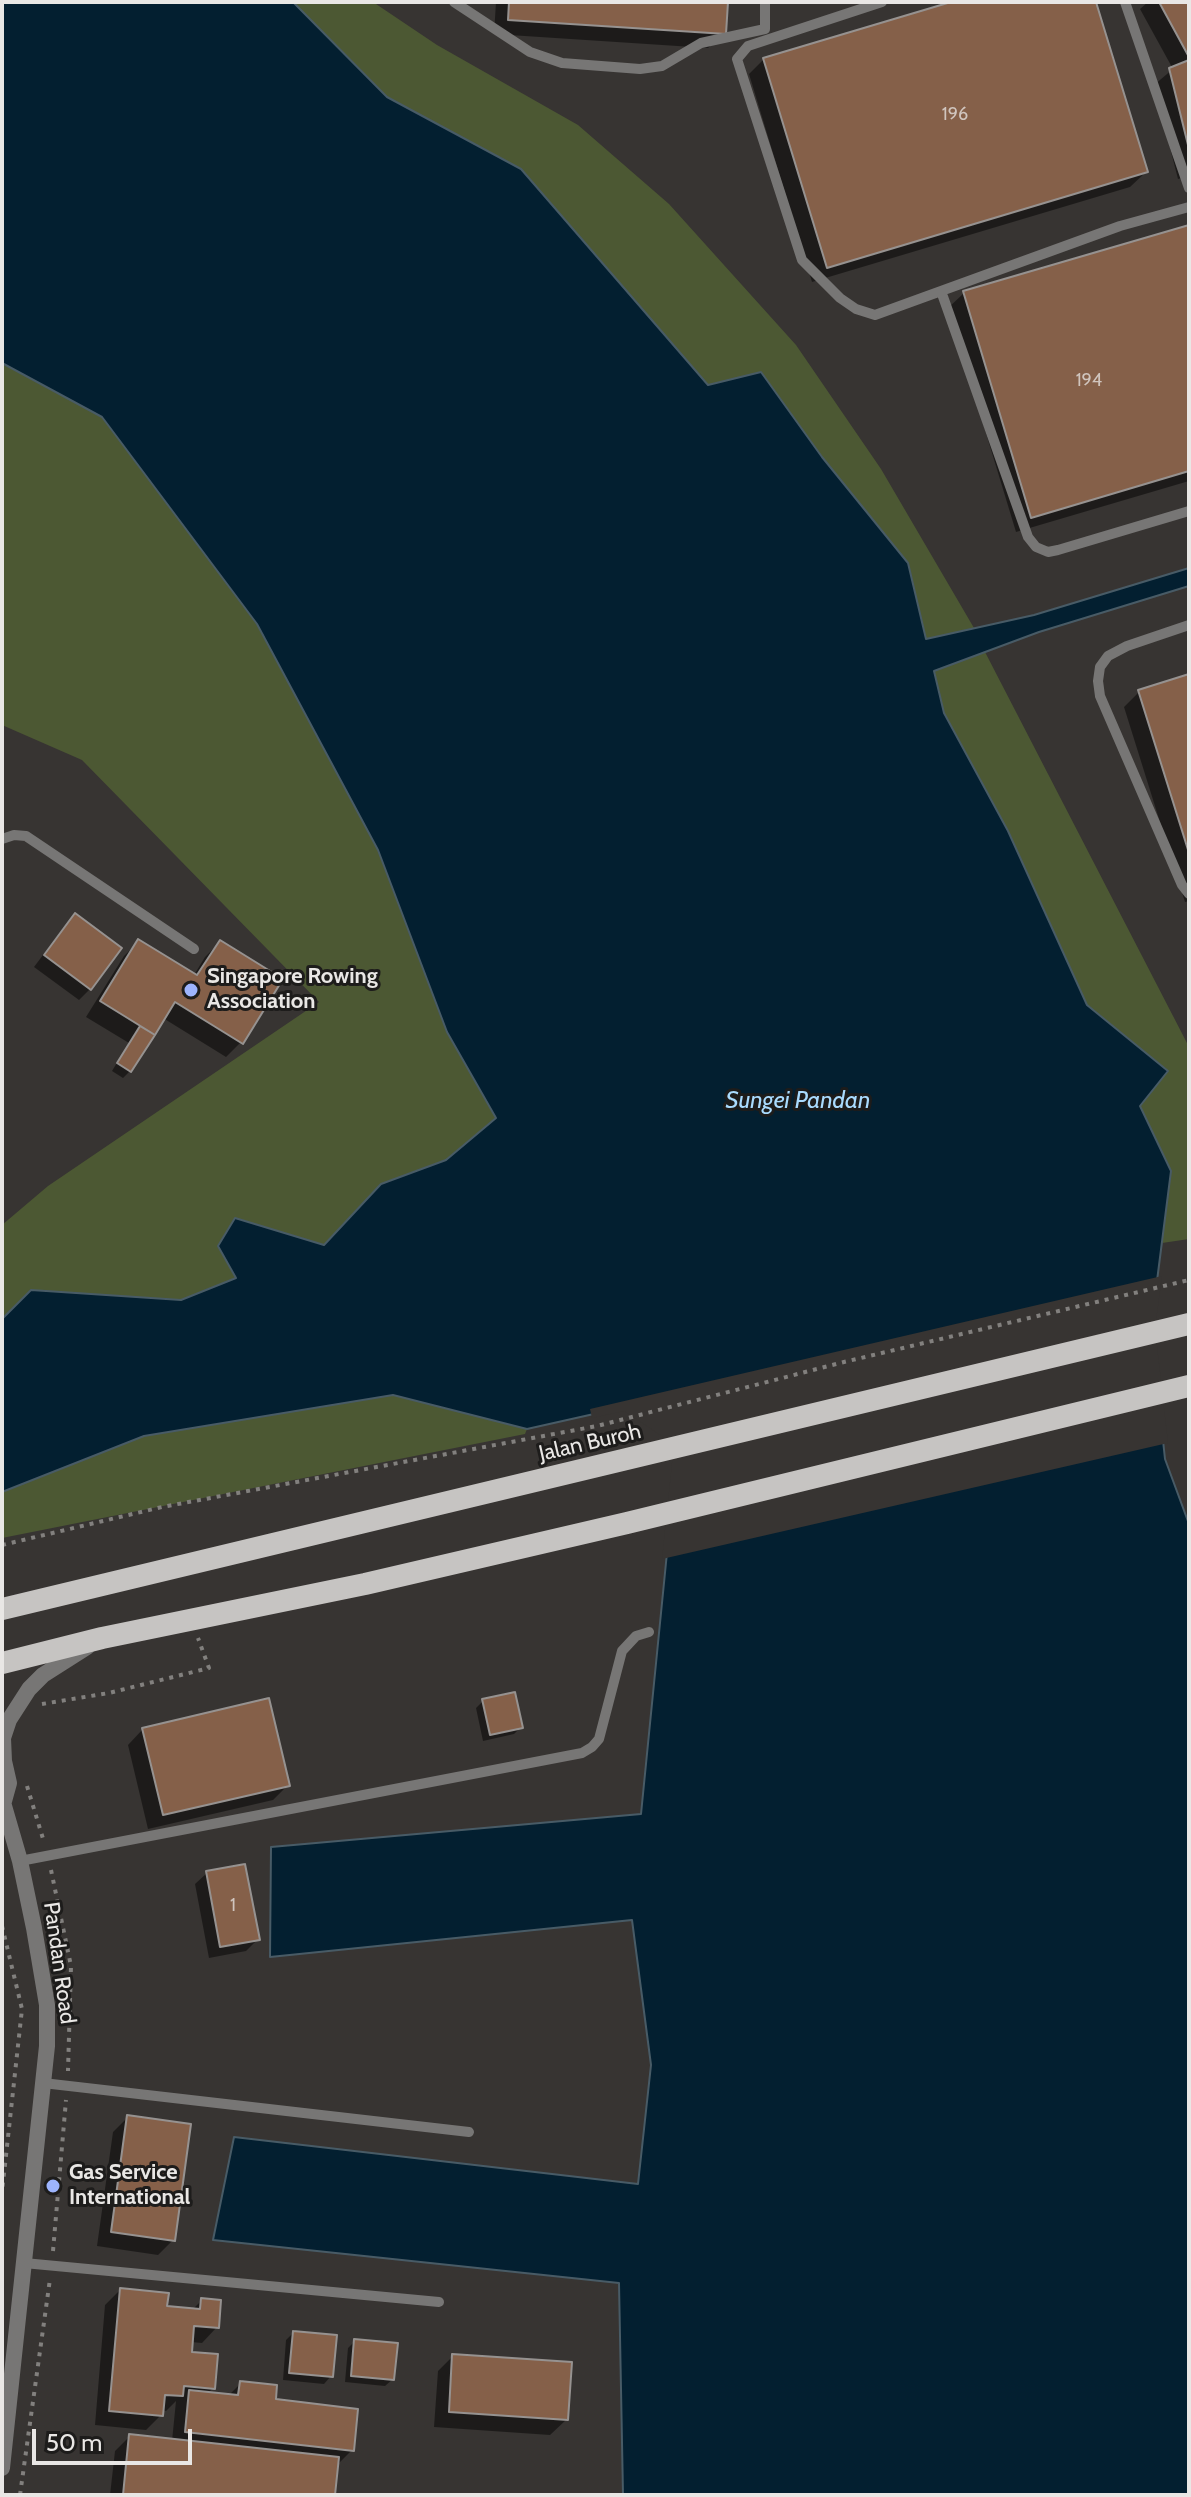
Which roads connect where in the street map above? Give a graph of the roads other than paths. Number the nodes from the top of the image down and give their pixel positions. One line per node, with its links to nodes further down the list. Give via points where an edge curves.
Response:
1 (454, 2): 2 (lane, via 530,52 562,63 640,69 662,66 701,43 765,29)
2 (765, 2)
3 (882, 2): 7 (lane, via 748,46 737,59 802,260 840,298 875,315)
4 (1125, 2): 5 (lane)
5 (1189, 188)
6 (1189, 207): 7 (lane, via 1120,226)
7 (941, 291): 8 (lane, via 1028,537 1036,547 1058,550)
8 (1189, 511)
9 (1189, 625): 11 (lane, via 1108,656 1098,681 1100,696)
10 (2, 839): 12 (lane, via 26,836)
11 (1189, 894)
12 (194, 949)
13 (1189, 1324): 15 (highway, Jalan Buroh)
14 (1189, 1386): 17 (highway, via 365,1584)
15 (2, 1609)
16 (649, 1632): 20 (lane, via 628,1641 622,1651 599,1739 582,1753)
17 (102, 1638): 18 (highway); 19 (street, Pandan Road, via 43,1675 9,1720 3,1738 9,1783)
18 (2, 1663)
19 (3, 1800): 20 (street, Pandan Road)
20 (20, 1861): 21 (street, Pandan Road, via 47,2005)
21 (43, 2083): 22 (lane); 23 (street, Pandan Road)
22 (469, 2132)
23 (24, 2263): 24 (lane); 25 (street, Pandan Road)
24 (439, 2302)
25 (2, 2468)

